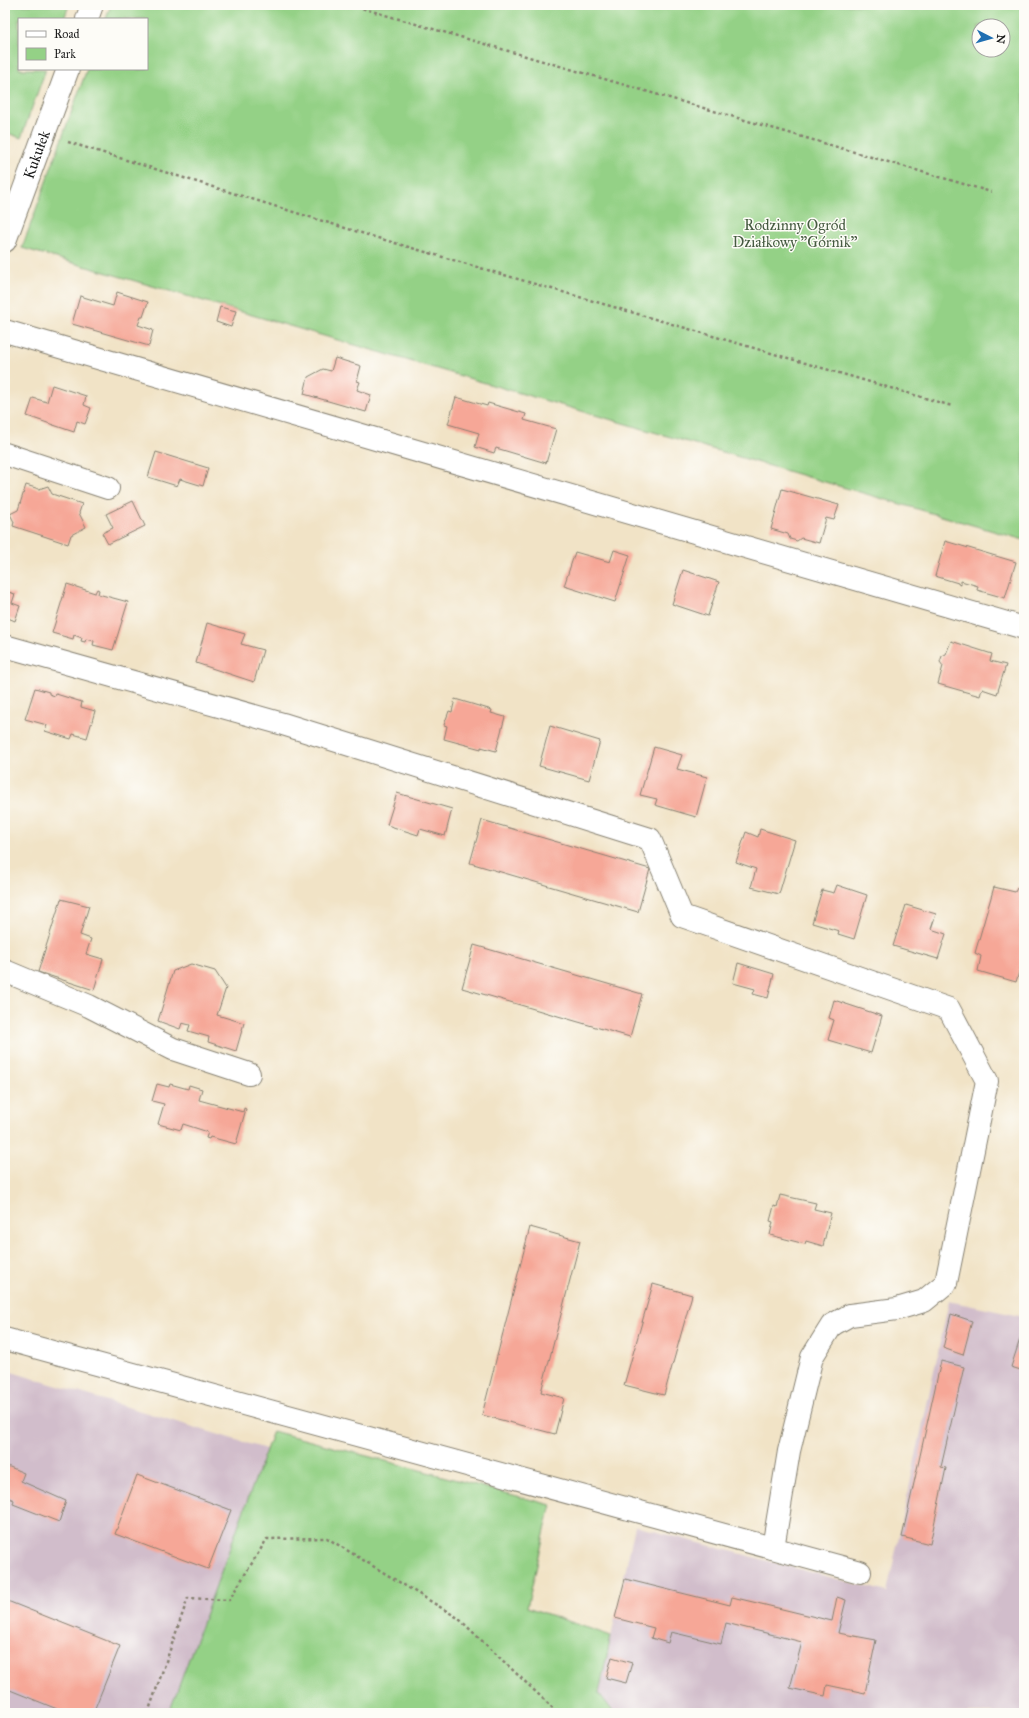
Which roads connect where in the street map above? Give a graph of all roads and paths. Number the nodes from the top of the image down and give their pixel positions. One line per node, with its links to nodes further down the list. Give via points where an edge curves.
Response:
1 (92, 5): 3 (street)
2 (351, 5): 6 (path)
3 (86, 18)
4 (68, 70): 7 (street, Kukułek)
5 (61, 140): 9 (path, via 371,236)
6 (991, 192)
7 (5, 241)
8 (5, 331): 12 (street)
9 (952, 406)
10 (5, 454): 11 (street)
11 (108, 488)
12 (1024, 628)
13 (5, 646): 17 (street, via 283,724 650,839 682,916 949,1009 987,1081 946,1283 924,1301 897,1309 850,1315 832,1325 812,1357 789,1451)
14 (5, 971): 15 (street, via 89,1006 173,1050)
15 (250, 1074)
16 (5, 1339): 17 (street)
17 (773, 1548): 18 (street)
18 (860, 1572)
19 (148, 1713): 20 (path, via 188,1598 229,1600 267,1540 327,1538 458,1618)
20 (558, 1713)

